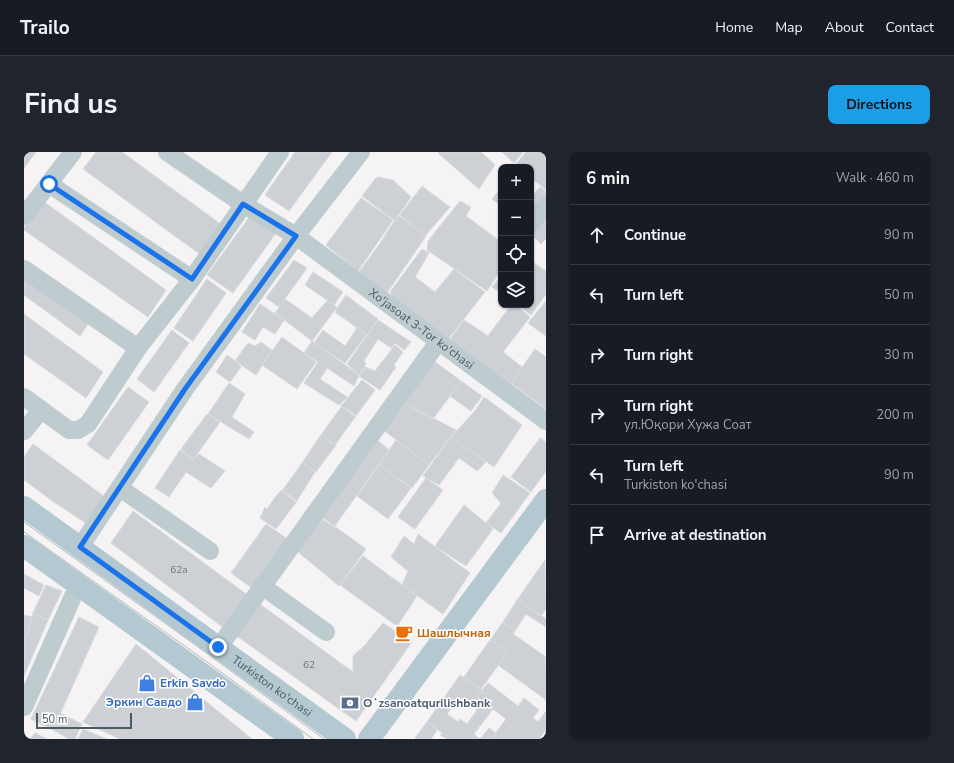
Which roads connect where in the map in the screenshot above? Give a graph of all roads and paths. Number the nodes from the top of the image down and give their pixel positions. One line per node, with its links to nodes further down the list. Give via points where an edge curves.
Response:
1 (73, 152): 5 (street)
2 (167, 152): 6 (street, Xo'jasoat 3-Tor ko'chasi)
3 (280, 152): 6 (street)
4 (361, 152): 10 (street)
5 (49, 184): 8 (street); 12 (street)
6 (243, 204): 10 (street, Xo'jasoat 3-Tor ko'chasi); 12 (street)
7 (546, 206): 9 (street)
8 (24, 216)
9 (534, 220)
10 (296, 236): 13 (street, Xo'jasoat 3-Tor ko'chasi); 19 (street, via 185,389)
11 (24, 269): 14 (street)
12 (192, 279): 14 (street)
13 (438, 342): 17 (street, Xo'jasoat 3-Tor ko'chasi); 26 (street)
14 (138, 348): 16 (street, via 88,424 78,430 69,430)
15 (24, 397): 16 (street)
16 (41, 410): 18 (street)
17 (546, 421)
18 (24, 431)
19 (120, 488): 23 (street); 24 (street)
20 (546, 500): 32 (main road)
21 (24, 507): 23 (main road, Turkiston ko'chasi)
22 (24, 546): 25 (main road)
23 (80, 547): 28 (main road, Turkiston ko'chasi)
24 (210, 551)
25 (78, 584): 29 (street); 30 (main road)
26 (262, 586): 27 (street); 28 (street)
27 (326, 632)
28 (218, 647): 31 (main road, Turkiston ko'chasi)
29 (24, 707)
30 (293, 739)
31 (345, 739)
32 (368, 739)

